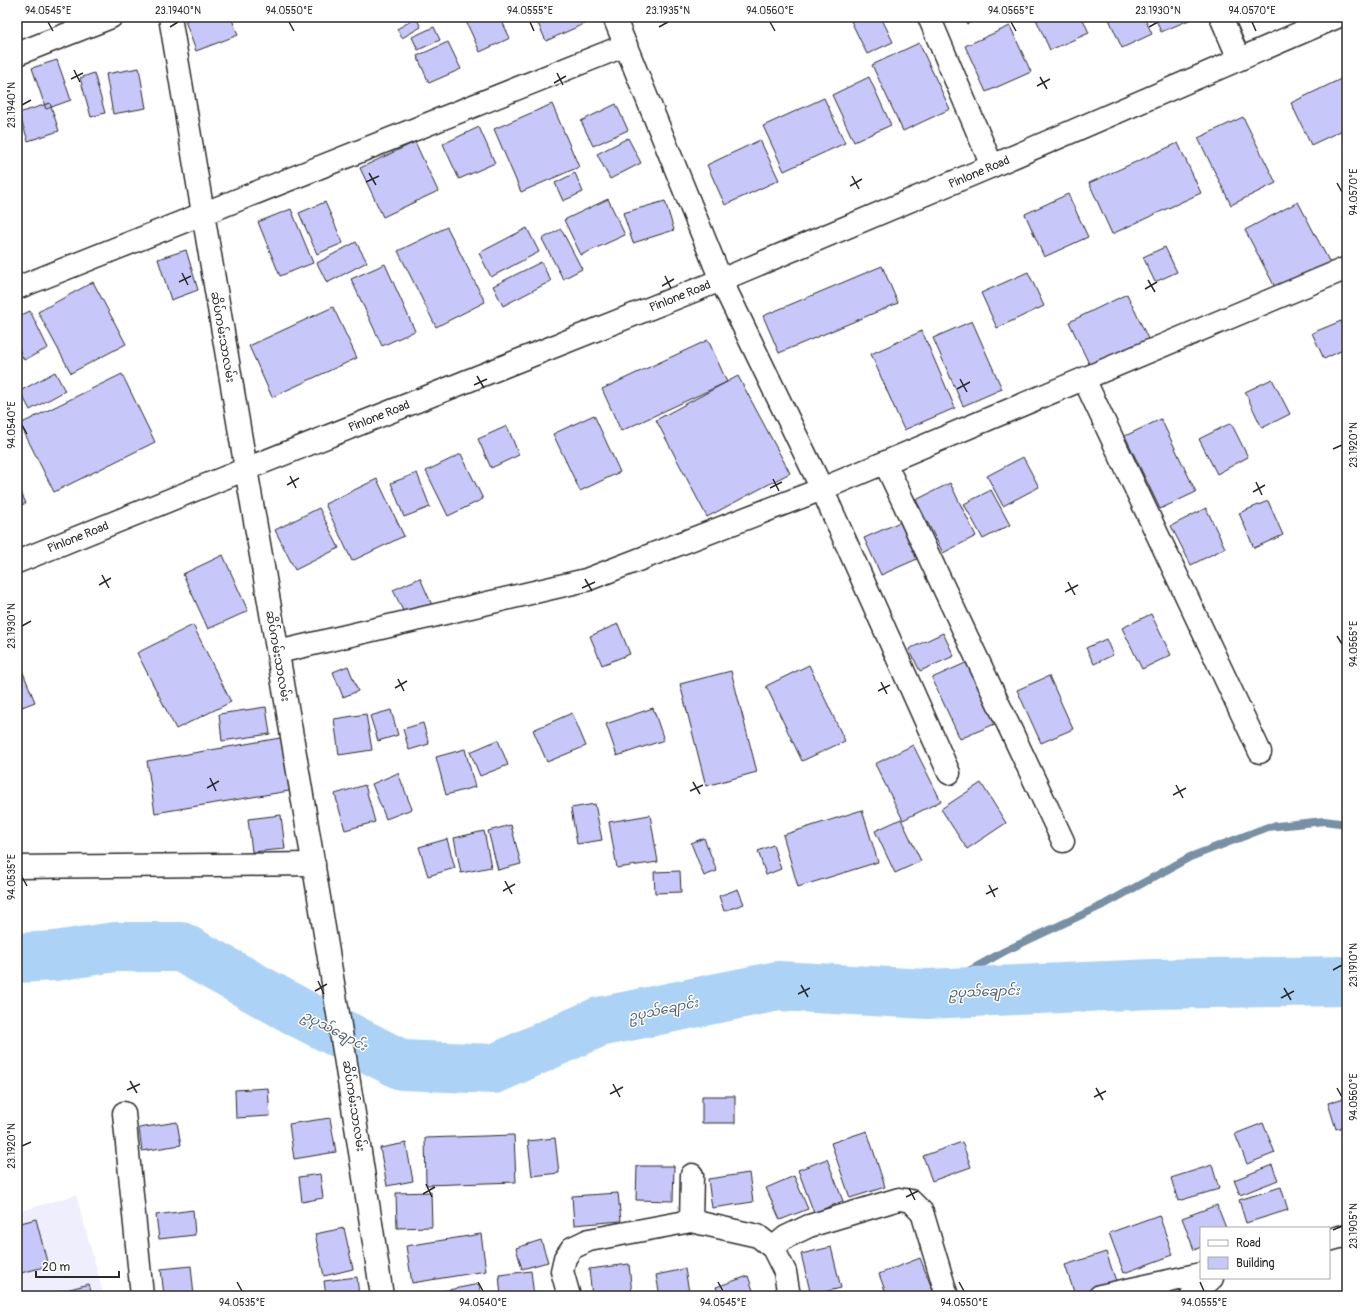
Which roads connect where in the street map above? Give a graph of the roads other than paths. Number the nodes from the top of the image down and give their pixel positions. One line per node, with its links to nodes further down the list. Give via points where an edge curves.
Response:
1 (111, 17): 8 (street)
2 (170, 17): 11 (street, ဆိပ်ကမ်းသာလမ်း)
3 (614, 17): 7 (street)
4 (929, 17): 10 (street)
5 (1221, 17): 9 (street)
6 (1337, 17): 9 (street, Pinlone Road)
7 (626, 45): 11 (street); 13 (street)
8 (17, 54)
9 (1239, 59): 10 (street, Pinlone Road)
10 (992, 166): 13 (street, Pinlone Road)
11 (203, 215): 14 (street); 17 (street, ဆိပ်ကမ်းသာလမ်း)
12 (1346, 273): 15 (street)
13 (721, 280): 17 (street, Pinlone Road); 18 (street)
14 (17, 288)
15 (1084, 379): 16 (street); 21 (street)
16 (884, 463): 18 (street); 23 (street)
17 (246, 469): 19 (street, Pinlone Road); 20 (street, ဆိပ်ကမ်းသာလမ်း)
18 (822, 489): 20 (street, via 586,580); 22 (street)
19 (17, 562)
20 (278, 652): 24 (street, ဆိပ်ကမ်းသာလမ်း)
21 (1260, 752)
22 (948, 772)
23 (1063, 842)
24 (314, 864): 25 (street); 35 (street, ဆိပ်ကမ်းသာလမ်း, via 356,1115)
25 (17, 867)
26 (124, 1113): 34 (street)
27 (692, 1175): 28 (street)
28 (692, 1220): 31 (street, via 758,1236); 36 (street, via 589,1240 572,1248 565,1258 562,1271)
29 (1347, 1235): 30 (street)
30 (1330, 1240)
31 (773, 1248): 37 (street, via 785,1272); 38 (street, via 786,1237 809,1226 898,1199 911,1201 922,1212)
32 (1200, 1274): 39 (street)
33 (1211, 1279): 40 (street)
34 (142, 1296)
35 (382, 1296)
36 (569, 1296)
37 (789, 1296)
38 (947, 1296)
39 (1100, 1296)
40 (1192, 1296)

